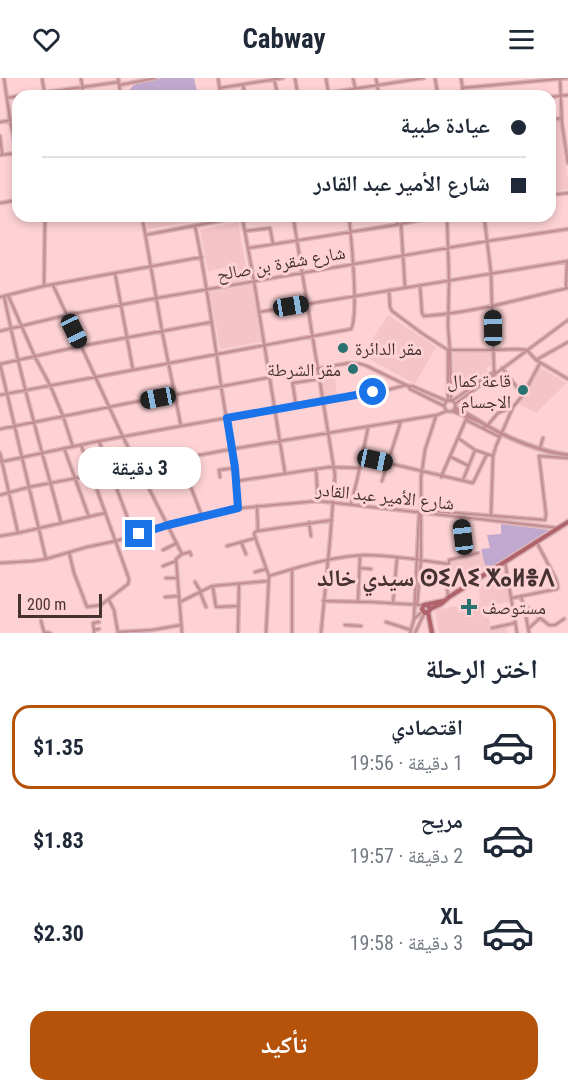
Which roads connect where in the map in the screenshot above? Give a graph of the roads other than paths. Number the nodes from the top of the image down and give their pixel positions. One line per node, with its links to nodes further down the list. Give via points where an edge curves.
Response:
1 (4, 78): 35 (street)
2 (81, 78): 21 (street)
3 (118, 78): 18 (street)
4 (156, 78): 18 (street)
5 (218, 78): 22 (street)
6 (255, 78): 16 (street)
7 (283, 78): 15 (street)
8 (353, 78): 24 (street)
9 (376, 78): 20 (street)
10 (424, 78): 20 (street)
11 (461, 78): 23 (street)
12 (504, 78): 17 (street)
13 (560, 78): 14 (street); 17 (street); 31 (street)
14 (568, 78)
15 (274, 79): 16 (street)
16 (255, 82): 19 (street)
17 (506, 83): 23 (street)
18 (119, 84): 21 (street); 27 (street)
19 (243, 85): 22 (street); 28 (street)
20 (377, 85): 24 (street); 30 (street)
21 (83, 87): 25 (street); 26 (street)
22 (220, 88)
23 (462, 88)
24 (355, 89): 29 (street)
25 (67, 90)
26 (83, 90)
27 (120, 90)
28 (244, 90)
29 (350, 90)
30 (378, 90)
31 (561, 95): 32 (street); 33 (street); 36 (street)
32 (568, 95)
33 (556, 96)
34 (12, 97): 35 (street)
35 (7, 98): 37 (street)
36 (562, 119): 38 (street); 39 (street); 44 (street)
37 (10, 120): 40 (street); 41 (street)
38 (556, 120)
39 (568, 121)
40 (0, 122)
41 (12, 129)
42 (0, 136): 43 (street)
43 (1, 154)
44 (568, 163)
45 (45, 222): 77 (street)
46 (143, 222): 59 (street)
47 (214, 222): 55 (street)
48 (244, 222): 57 (street)
49 (294, 222): 60 (street)
50 (349, 222): 58 (street)
51 (406, 222): 54 (street)
52 (447, 222): 64 (street)
53 (485, 222): 61 (street)
54 (399, 224): 58 (street); 65 (street)
55 (195, 226): 59 (street); 66 (street)
56 (568, 229): 61 (street, شارع شقرة بن صالح)
57 (245, 231): 62 (street, via 270,228); 63 (street)
58 (350, 231): 60 (street); 68 (street)
59 (145, 234): 69 (street)
60 (297, 240): 62 (street); 71 (street)
61 (488, 241): 64 (street, شارع شقرة بن صالح); 72 (street)
62 (273, 244): 63 (street)
63 (249, 248): 74 (street)
64 (449, 249): 65 (street, شارع شقرة بن صالح); 73 (street)
65 (403, 256): 68 (street, شارع شقرة بن صالح); 78 (street)
66 (202, 257): 69 (street); 80 (street)
67 (567, 261): 72 (street); 79 (street)
68 (352, 264): 71 (street, شارع شقرة بن صالح); 84 (street)
69 (151, 266): 70 (street); 85 (street)
70 (115, 273): 75 (street); 87 (street)
71 (302, 273): 74 (street, شارع شقرة بن صالح); 86 (street)
72 (491, 273): 73 (street); 88 (street)
73 (450, 280): 76 (street); 90 (street)
74 (254, 281): 80 (street, شارع شقرة بن صالح); 89 (street)
75 (53, 285): 77 (street); 91 (street)
76 (420, 285): 78 (street); 90 (street, via 423,315)
77 (44, 286): 82 (street)
78 (405, 288): 81 (street)
79 (567, 289): 88 (street)
80 (207, 290): 85 (street, شارع شقرة بن صالح); 93 (street)
81 (389, 290): 84 (street); 103 (street, via 392,310)
82 (9, 295): 83 (street); 94 (street)
83 (2, 297): 95 (street)
84 (354, 297): 86 (street); 98 (street, via 351,329)
85 (157, 298): 87 (street, شارع شقرة بن صالح); 97 (street)
86 (307, 304): 89 (street); 98 (street)
87 (121, 305): 91 (street, شارع شقرة بن صالح); 99 (street)
88 (493, 306): 90 (street); 104 (street)
89 (259, 312): 101 (street)
90 (448, 314): 103 (street)
91 (67, 315): 94 (street, شارع شقرة بن صالح); 102 (street)
92 (568, 320): 105 (street)
93 (212, 322): 97 (street); 106 (street)
94 (21, 326): 95 (street, شارع شقرة بن صالح); 107 (street)
95 (10, 328): 96 (street, شارع شقرة بن صالح); 108 (street)
96 (0, 331)
97 (162, 331): 99 (street); 110 (street)
98 (312, 336): 101 (street); 113 (street)
99 (127, 338): 102 (street); 114 (street)
100 (568, 342): 109 (street)
101 (265, 345): 106 (street); 118 (street)
102 (81, 346): 107 (street); 117 (street)
103 (449, 350): 104 (street); 126 (street); 133 (street)
104 (494, 350): 105 (street); 115 (street)
105 (526, 350): 109 (street); 112 (street)
106 (217, 354): 110 (street); 123 (street)
107 (35, 357): 108 (street); 122 (street)
108 (18, 361): 111 (street); 125 (street)
109 (538, 362): 119 (street); 131 (street)
110 (168, 363): 114 (street); 128 (street)
111 (0, 364): 127 (street)
112 (502, 368): 115 (street); 131 (street)
113 (317, 369): 116 (street); 120 (street); 124 (street, via 361,364)
114 (133, 370): 117 (street)
115 (496, 372): 129 (street); 133 (street)
116 (291, 373): 118 (street); 121 (street)
117 (95, 376): 122 (street); 137 (street)
118 (269, 377): 123 (street); 138 (street)
119 (567, 377)
120 (319, 379): 121 (street); 132 (street)
121 (292, 383): 134 (street)
122 (50, 385): 125 (street); 141 (street)
123 (221, 386): 128 (street); 142 (street)
124 (407, 386): 132 (street); 133 (street); 135 (street)
125 (26, 390): 127 (street); 145 (street)
126 (450, 390): 129 (street, via 454,396); 133 (street)
127 (7, 394): 130 (street); 147 (street)
128 (175, 394): 137 (street); 148 (street)
129 (461, 394): 133 (street)
130 (0, 395)
131 (523, 395): 136 (street)
132 (322, 401): 134 (street); 153 (street)
133 (452, 404): 135 (street); 139 (street); 143 (street); 146 (street)
134 (296, 405): 138 (street)
135 (444, 406): 139 (street)
136 (513, 406): 149 (street, via 497,414); 154 (street)
137 (109, 407): 141 (street); 155 (street)
138 (275, 409): 142 (street); 159 (street)
139 (447, 411): 140 (street)
140 (437, 415): 144 (street); 183 (street, via 426,444)
141 (63, 416): 145 (street); 161 (street)
142 (227, 418): 148 (street); 164 (street)
143 (466, 419): 146 (street); 151 (street); 156 (street)
144 (401, 421): 150 (street); 176 (street)
145 (34, 423): 147 (street); 167 (street)
146 (483, 423): 149 (street)
147 (15, 425): 152 (street); 173 (street)
148 (181, 426): 155 (street)
149 (487, 426): 151 (street); 154 (street)
150 (368, 427): 153 (street); 171 (street)
151 (482, 428): 154 (street)
152 (0, 429)
153 (328, 434): 159 (street); 179 (street)
154 (500, 435): 163 (street); 169 (street)
155 (123, 437): 158 (street); 178 (street)
156 (458, 438): 165 (street); 172 (street)
157 (543, 438): 163 (street)
158 (99, 441): 160 (street); 184 (street)
159 (281, 442): 164 (street); 185 (street)
160 (81, 445): 161 (street); 186 (street)
161 (73, 447): 162 (street)
162 (63, 448): 167 (street); 189 (street)
163 (540, 448): 170 (street)
164 (232, 449): 174 (street); 180 (street)
165 (475, 450): 168 (street); 177 (street)
166 (0, 453): 175 (street)
167 (42, 454): 173 (street); 193 (street)
168 (487, 454): 169 (street); 192 (street, via 473,483)
169 (493, 456): 205 (street)
170 (568, 456): 205 (street, شارع الأمير عبد القادر, via 539,456 545,520)
171 (362, 457): 176 (street); 181 (street)
172 (451, 457): 177 (street); 188 (street)
173 (23, 458): 175 (street); 194 (street)
174 (186, 459): 178 (street); 206 (street, via 190,485)
175 (1, 462): 195 (street)
176 (388, 463): 183 (street); 191 (street)
177 (468, 465): 192 (street)
178 (139, 467): 184 (street); 213 (street)
179 (333, 467): 181 (street); 182 (street); 198 (street)
180 (235, 468): 187 (street, via 219,470); 190 (street)
181 (360, 468): 199 (street)
182 (315, 469): 185 (street); 197 (street)
183 (422, 471): 188 (street); 202 (street)
184 (110, 472): 186 (street); 219 (street)
185 (285, 473): 190 (street)
186 (92, 476): 189 (street); 203 (street)
187 (220, 477)
188 (441, 477): 192 (street)
189 (74, 479): 193 (street); 208 (street)
190 (237, 481): 201 (street)
191 (382, 481)
192 (462, 481)
193 (51, 483): 194 (street); 212 (street)
194 (29, 487): 195 (street); 214 (street)
195 (8, 494): 196 (street); 217 (street)
196 (0, 495)
197 (318, 501): 198 (street, شارع الأمير عبد القادر); 200 (street, شارع الأمير عبد القادر)
198 (333, 502): 199 (street, شارع الأمير عبد القادر); 209 (street)
199 (351, 504): 202 (street, شارع الأمير عبد القادر)
200 (257, 506): 201 (street, شارع الأمير عبد القادر); 216 (street)
201 (238, 508): 206 (street, شارع الأمير عبد القادر)
202 (420, 511): 204 (street, شارع الأمير عبد القادر); 207 (street, شارع الأمير عبد القادر); 239 (street)
203 (105, 513): 208 (street); 224 (street)
204 (460, 513): 205 (street, شارع الأمير عبد القادر); 207 (street)
205 (491, 515)
206 (203, 516): 213 (street, شارع الأمير عبد القادر)
207 (461, 517): 215 (street, شارع الأمير عبد القادر); 222 (street)
208 (89, 518): 212 (street)
209 (332, 520): 210 (street); 240 (street)
210 (309, 522): 216 (street); 221 (street)
211 (568, 522): 215 (main road)
212 (61, 523): 214 (street)
213 (168, 525): 218 (street, شارع الأمير عبد القادر); 227 (street)
214 (39, 528): 217 (street); 238 (street)
215 (558, 528): 228 (main road)
216 (258, 531): 223 (street)
217 (18, 533): 220 (street)
218 (139, 534): 219 (street, شارع الأمير عبد القادر); 225 (street)
219 (134, 535): 224 (street, شارع الأمير عبد القادر)
220 (0, 536)
221 (311, 536)
222 (463, 537)
223 (256, 538): 226 (street); 247 (street)
224 (116, 541): 231 (street, شارع الأمير عبد القادر); 266 (street, via 129,582)
225 (142, 541)
226 (241, 542): 229 (street); 234 (street)
227 (177, 543): 230 (street); 233 (street)
228 (537, 543): 242 (main road); 262 (street, via 558,587)
229 (227, 546)
230 (163, 550)
231 (69, 552): 238 (street, شارع الأمير عبد القادر); 266 (street, via 87,608)
232 (478, 553): 244 (street, via 449,560)
233 (182, 554): 235 (street); 241 (street)
234 (246, 554)
235 (191, 555)
236 (360, 556): 237 (street); 240 (street); 246 (street)
237 (397, 557): 239 (street); 270 (street)
238 (46, 559): 243 (street, شارع الأمير عبد القادر)
239 (419, 559): 244 (street); 273 (street)
240 (328, 560): 248 (street); 268 (street)
241 (176, 561): 245 (street); 253 (street)
242 (505, 562): 259 (main road); 265 (street)
243 (0, 563)
244 (448, 564): 256 (street)
245 (163, 566)
246 (360, 568): 249 (street); 269 (street)
247 (267, 569): 250 (street); 251 (street)
248 (292, 569): 251 (street); 297 (street)
249 (371, 569)
250 (255, 572)
251 (269, 576): 254 (street)
252 (166, 578): 253 (street)
253 (177, 578): 261 (street)
254 (268, 581): 257 (street); 296 (street)
255 (195, 582): 260 (street)
256 (448, 583): 259 (street); 264 (street)
257 (238, 584): 258 (street); 272 (street)
258 (212, 586): 260 (street); 272 (street, via 216,607)
259 (460, 590): 264 (main road)
260 (200, 592): 267 (street); 274 (street)
261 (179, 596): 263 (street); 267 (street)
262 (521, 596): 265 (street); 271 (street)
263 (165, 597)
264 (449, 597): 275 (main road)
265 (512, 598): 282 (street)
266 (109, 600): 292 (street)
267 (180, 601): 283 (street)
268 (323, 601): 269 (street); 298 (street)
269 (358, 602): 270 (street)
270 (393, 603): 273 (street)
271 (523, 604): 276 (street); 291 (street)
272 (238, 606): 295 (street)
273 (415, 606): 275 (street); 277 (street)
274 (206, 607)
275 (426, 610): 277 (street); 300 (street); 301 (main road)
276 (540, 618): 278 (street, via 552,626); 291 (street)
277 (414, 619): 290 (street)
278 (564, 619)
279 (41, 621): 293 (street, via 44,632)
280 (99, 622): 289 (street, via 93,623)
281 (386, 622): 290 (street)
282 (515, 623): 287 (street); 302 (street)
283 (181, 625): 292 (street); 294 (street)
284 (345, 625): 285 (street)
285 (352, 626): 286 (street); 299 (street)
286 (361, 626)
287 (492, 628)
288 (99, 629): 289 (street)
289 (94, 631)
290 (411, 631)
291 (529, 631)
292 (118, 632)
293 (50, 633)
294 (182, 633)
295 (238, 633)
296 (266, 633)
297 (292, 633)
298 (321, 633)
299 (353, 633)
300 (415, 633)
301 (432, 633)
302 (517, 633)

